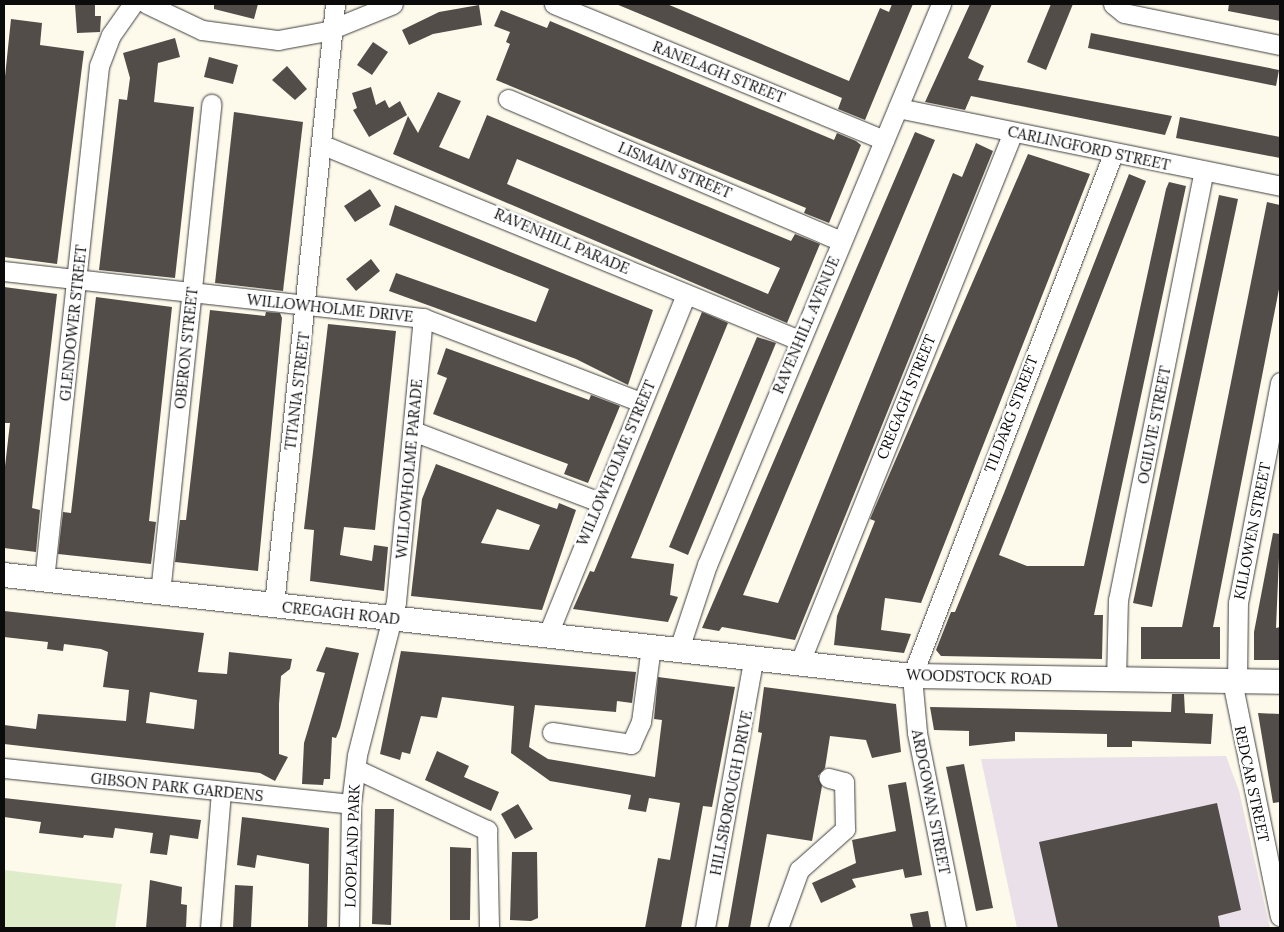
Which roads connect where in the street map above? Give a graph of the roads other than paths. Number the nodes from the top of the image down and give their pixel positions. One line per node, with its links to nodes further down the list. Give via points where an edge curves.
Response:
1 (133, 4): 21 (street, GLENDOWER STREET, via 111,35 99,66)
2 (148, 4): 8 (street, via 179,21 227,36 278,40)
3 (335, 4): 8 (street, TITANIA STREET)
4 (393, 4): 8 (street)
5 (554, 4): 14 (street, RANELAGH STREET)
6 (941, 4): 12 (street, RAVENHILL AVENUE)
7 (1113, 4): 9 (street, via 1124,13)
8 (336, 27): 15 (street, TITANIA STREET)
9 (1280, 44)
10 (508, 98): 19 (street, LISMAIN STREET)
11 (211, 104): 22 (street, OBERON STREET)
12 (898, 108): 13 (street, CARLINGFORD STREET); 14 (street, RAVENHILL AVENUE)
13 (1014, 132): 16 (street, CARLINGFORD STREET); 40 (street, CREGAGH STREET)
14 (884, 140): 19 (street, RAVENHILL AVENUE)
15 (323, 145): 23 (street, RAVENHILL PARADE); 24 (street, TITANIA STREET)
16 (1112, 154): 17 (street, CARLINGFORD STREET); 41 (street, TILDARG STREET)
17 (1204, 171): 18 (street, CARLINGFORD STREET); 42 (street, OGILVIE STREET, via 1118,600)
18 (1280, 186)
19 (841, 241): 26 (street, RAVENHILL AVENUE)
20 (4, 271): 21 (street, WILLOWHOLME DRIVE)
21 (78, 280): 22 (street, WILLOWHOLME DRIVE); 32 (street, GLENDOWER STREET)
22 (192, 292): 24 (street, WILLOWHOLME DRIVE); 33 (street, OBERON STREET)
23 (686, 294): 26 (street, RAVENHILL PARADE); 28 (street, WILLOWHOLME STREET)
24 (307, 306): 25 (street, WILLOWHOLME DRIVE); 34 (street, TITANIA STREET)
25 (423, 318): 28 (street, WILLOWHOLME DRIVE); 29 (street, WILLOWHOLME PARADE)
26 (799, 340): 38 (street, RAVENHILL AVENUE, via 707,565)
27 (1280, 382): 43 (street, KILLOWEN STREET, via 1238,603)
28 (641, 402): 30 (street, WILLOWHOLME STREET)
29 (413, 431): 30 (street); 35 (street, WILLOWHOLME PARADE)
30 (600, 502): 36 (street, WILLOWHOLME STREET)
31 (4, 575): 32 (street, CREGAGH ROAD)
32 (44, 580): 33 (street, CREGAGH ROAD)
33 (160, 593): 34 (street, CREGAGH ROAD)
34 (274, 605): 35 (street, CREGAGH ROAD)
35 (397, 619): 36 (street, CREGAGH ROAD); 47 (street, LOOPLAND PARK)
36 (548, 634): 37 (street, CREGAGH ROAD)
37 (651, 646): 38 (street, CREGAGH ROAD); 45 (street, via 641,722 631,744)
38 (679, 649): 39 (street, WOODSTOCK ROAD)
39 (754, 657): 40 (street, WOODSTOCK ROAD); 55 (street, HILLSBOROUGH DRIVE)
40 (800, 662): 41 (street, WOODSTOCK ROAD)
41 (912, 676): 42 (street, WOODSTOCK ROAD); 57 (street, ARDGOWAN STREET, via 916,732)
42 (1116, 680): 43 (street, WOODSTOCK ROAD)
43 (1229, 681): 44 (street, WOODSTOCK ROAD); 51 (street, REDCAR STREET)
44 (1280, 682)
45 (552, 732)
46 (4, 768): 49 (street, GIBSON PARK GARDENS)
47 (356, 769): 50 (street, LOOPLAND PARK); 54 (street, via 487,830)
48 (829, 778): 56 (street, via 844,782 845,829 799,870)
49 (221, 792): 50 (street, GIBSON PARK GARDENS); 52 (street)
50 (350, 804): 53 (street, LOOPLAND PARK)
51 (1280, 916)
52 (210, 928)
53 (349, 928)
54 (489, 928)
55 (705, 928)
56 (778, 928)
57 (956, 928)

